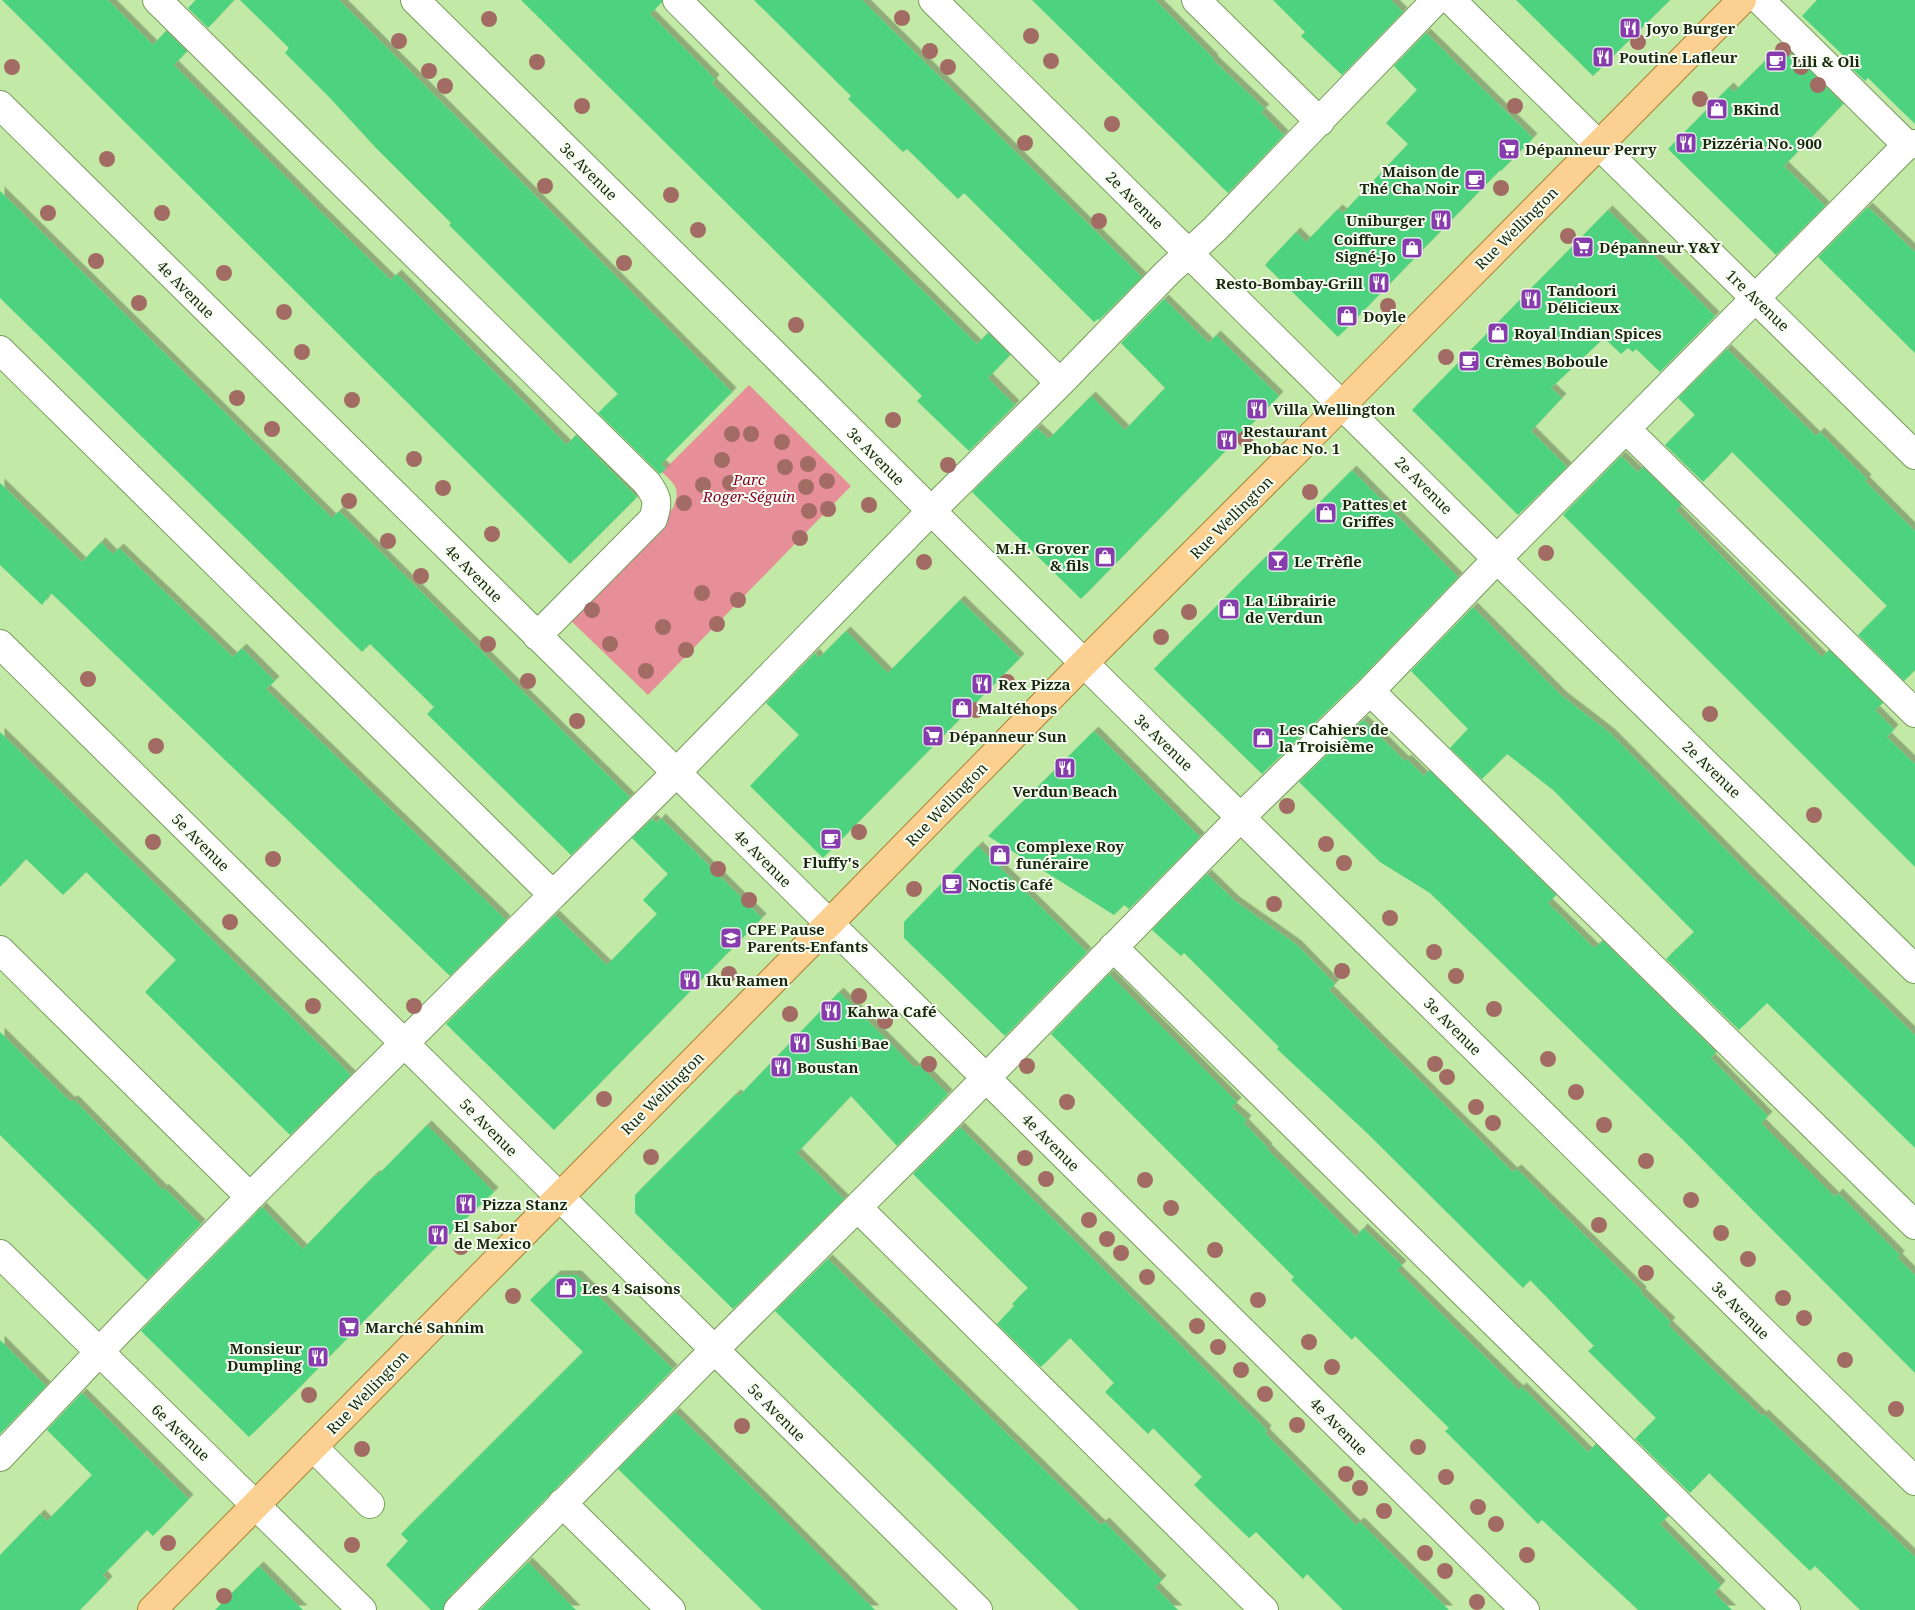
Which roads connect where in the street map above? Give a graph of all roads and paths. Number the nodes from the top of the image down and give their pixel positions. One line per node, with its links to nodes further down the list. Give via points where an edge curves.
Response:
1 (156, 0): 23 (street, via 640,476 656,496 657,508 653,519)
2 (415, 0): 21 (street, 3e Avenue)
3 (677, 0): 17 (street)
4 (933, 0): 14 (street, 2e Avenue)
5 (1196, 0): 11 (street)
6 (1436, 0): 11 (street)
7 (1451, 0): 12 (street, 1re Avenue)
8 (1742, 0): 12 (main road, Rue Wellington)
9 (1760, 0): 13 (street)
10 (0, 105): 23 (street, 4e Avenue)
11 (1320, 122): 14 (street)
12 (1598, 145): 15 (street, 1re Avenue); 18 (main road, Rue Wellington)
13 (1911, 145): 15 (street)
14 (1189, 253): 17 (street); 18 (street, 2e Avenue)
15 (1756, 297): 19 (street); 20 (street, 1re Avenue)
16 (0, 350): 30 (street)
17 (1060, 383): 21 (street)
18 (1342, 404): 22 (street, 2e Avenue); 25 (main road, Rue Wellington)
19 (1626, 430): 22 (street); 27 (street)
20 (1915, 455)
21 (932, 511): 25 (street, 3e Avenue); 28 (street)
22 (1498, 559): 26 (street); 34 (street, 2e Avenue)
23 (537, 636): 28 (street, 4e Avenue)
24 (0, 644): 35 (street, 5e Avenue)
25 (1084, 663): 29 (street, 3e Avenue); 31 (main road, Rue Wellington)
26 (1370, 691): 29 (street); 40 (street)
27 (1915, 713)
28 (676, 773): 30 (street); 31 (street, 4e Avenue)
29 (1241, 817): 32 (street); 46 (street, 3e Avenue)
30 (553, 895): 35 (street)
31 (830, 923): 36 (street, 4e Avenue); 38 (main road, Rue Wellington)
32 (1114, 947): 36 (street); 57 (street)
33 (0, 950): 37 (street)
34 (1915, 969)
35 (406, 1044): 37 (street); 38 (street, 5e Avenue)
36 (986, 1078): 39 (street); 56 (street, 4e Avenue)
37 (250, 1197): 43 (street)
38 (560, 1197): 42 (street, 5e Avenue); 44 (main road, Rue Wellington)
39 (858, 1208): 42 (street); 55 (street)
40 (1915, 1225)
41 (0, 1254): 43 (street, 6e Avenue)
42 (714, 1350): 47 (street); 54 (street, 5e Avenue)
43 (99, 1352): 45 (street); 49 (street, 6e Avenue)
44 (313, 1447): 48 (street); 49 (main road, Rue Wellington)
45 (0, 1457)
46 (1915, 1481)
47 (562, 1503): 52 (street); 53 (street)
48 (370, 1504)
49 (256, 1505): 50 (main road, Rue Wellington); 51 (street, 6e Avenue)
50 (152, 1610)
51 (362, 1610)
52 (458, 1610)
53 (671, 1610)
54 (978, 1610)
55 (1264, 1610)
56 (1526, 1610)
57 (1786, 1610)

